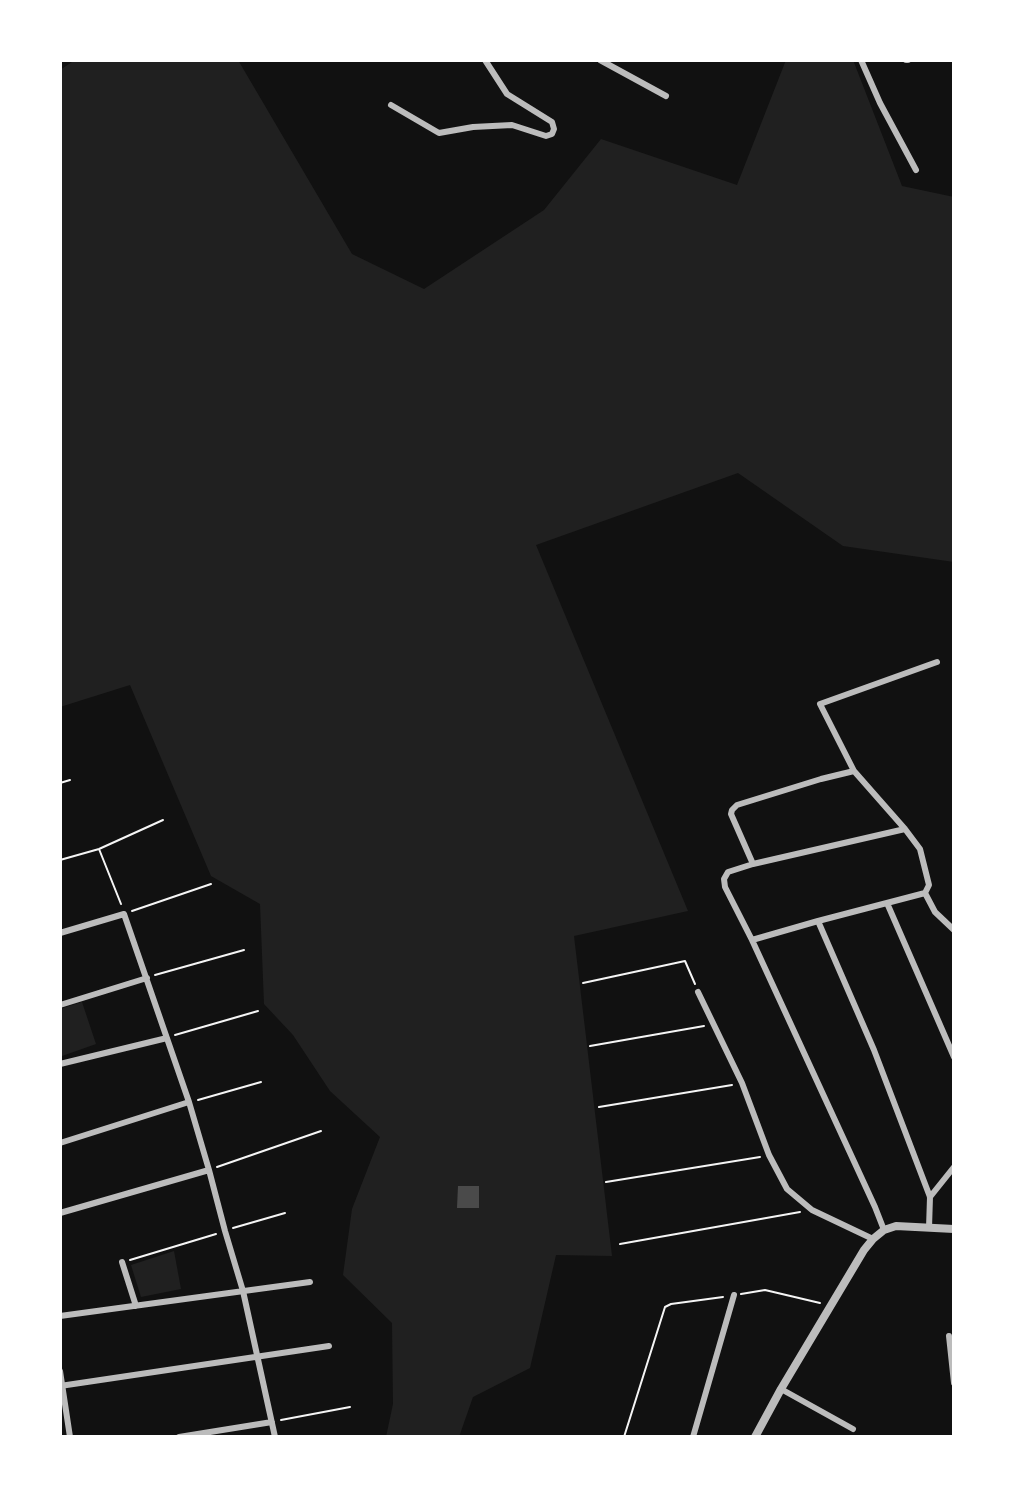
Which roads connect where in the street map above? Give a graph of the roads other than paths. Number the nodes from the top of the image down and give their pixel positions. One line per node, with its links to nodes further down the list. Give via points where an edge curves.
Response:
1 (485, 60): 5 (street, via 507,94 552,122 552,134 546,136 512,125 439,133)
2 (600, 60): 4 (street)
3 (861, 60): 6 (street)
4 (666, 96)
5 (391, 105)
6 (916, 170)
7 (937, 662): 8 (street, via 820,704)
8 (854, 771): 9 (street); 10 (street, via 736,805 731,814)
9 (905, 830): 10 (street); 11 (street, via 920,849 929,885)
10 (753, 864): 16 (street, via 728,872 724,879 724,887)
11 (925, 893): 12 (street); 14 (street, via 935,912)
12 (887, 903): 13 (street); 21 (street)
13 (818, 921): 16 (street); 27 (street, via 874,1050)
14 (954, 930)
15 (60, 933): 17 (street, via 124,914)
16 (752, 940): 31 (street)
17 (147, 978): 19 (street); 20 (street)
18 (698, 992): 32 (street, via 787,1189 812,1210)
19 (60, 1005)
20 (167, 1038): 22 (street); 23 (street)
21 (954, 1057)
22 (60, 1064)
23 (189, 1102): 24 (street); 26 (street)
24 (60, 1143)
25 (954, 1167): 27 (street)
26 (209, 1170): 28 (street); 35 (street)
27 (930, 1197): 29 (street)
28 (60, 1213)
29 (929, 1228): 30 (street); 31 (street, via 896,1226)
30 (954, 1229)
31 (884, 1230): 32 (street)
32 (873, 1239): 45 (street)
33 (122, 1262): 37 (street)
34 (310, 1282): 35 (street)
35 (243, 1291): 37 (street); 41 (street)
36 (734, 1295): 51 (street)
37 (136, 1305): 38 (street)
38 (60, 1316)
39 (949, 1336): 43 (street)
40 (329, 1346): 41 (street)
41 (258, 1356): 44 (street); 46 (street)
42 (60, 1371): 44 (street)
43 (954, 1383)
44 (61, 1386): 48 (street)
45 (781, 1389): 47 (street); 52 (street)
46 (272, 1422): 49 (street); 50 (street)
47 (853, 1429)
48 (70, 1437)
49 (179, 1437)
50 (274, 1437)
51 (693, 1437)
52 (755, 1437)

